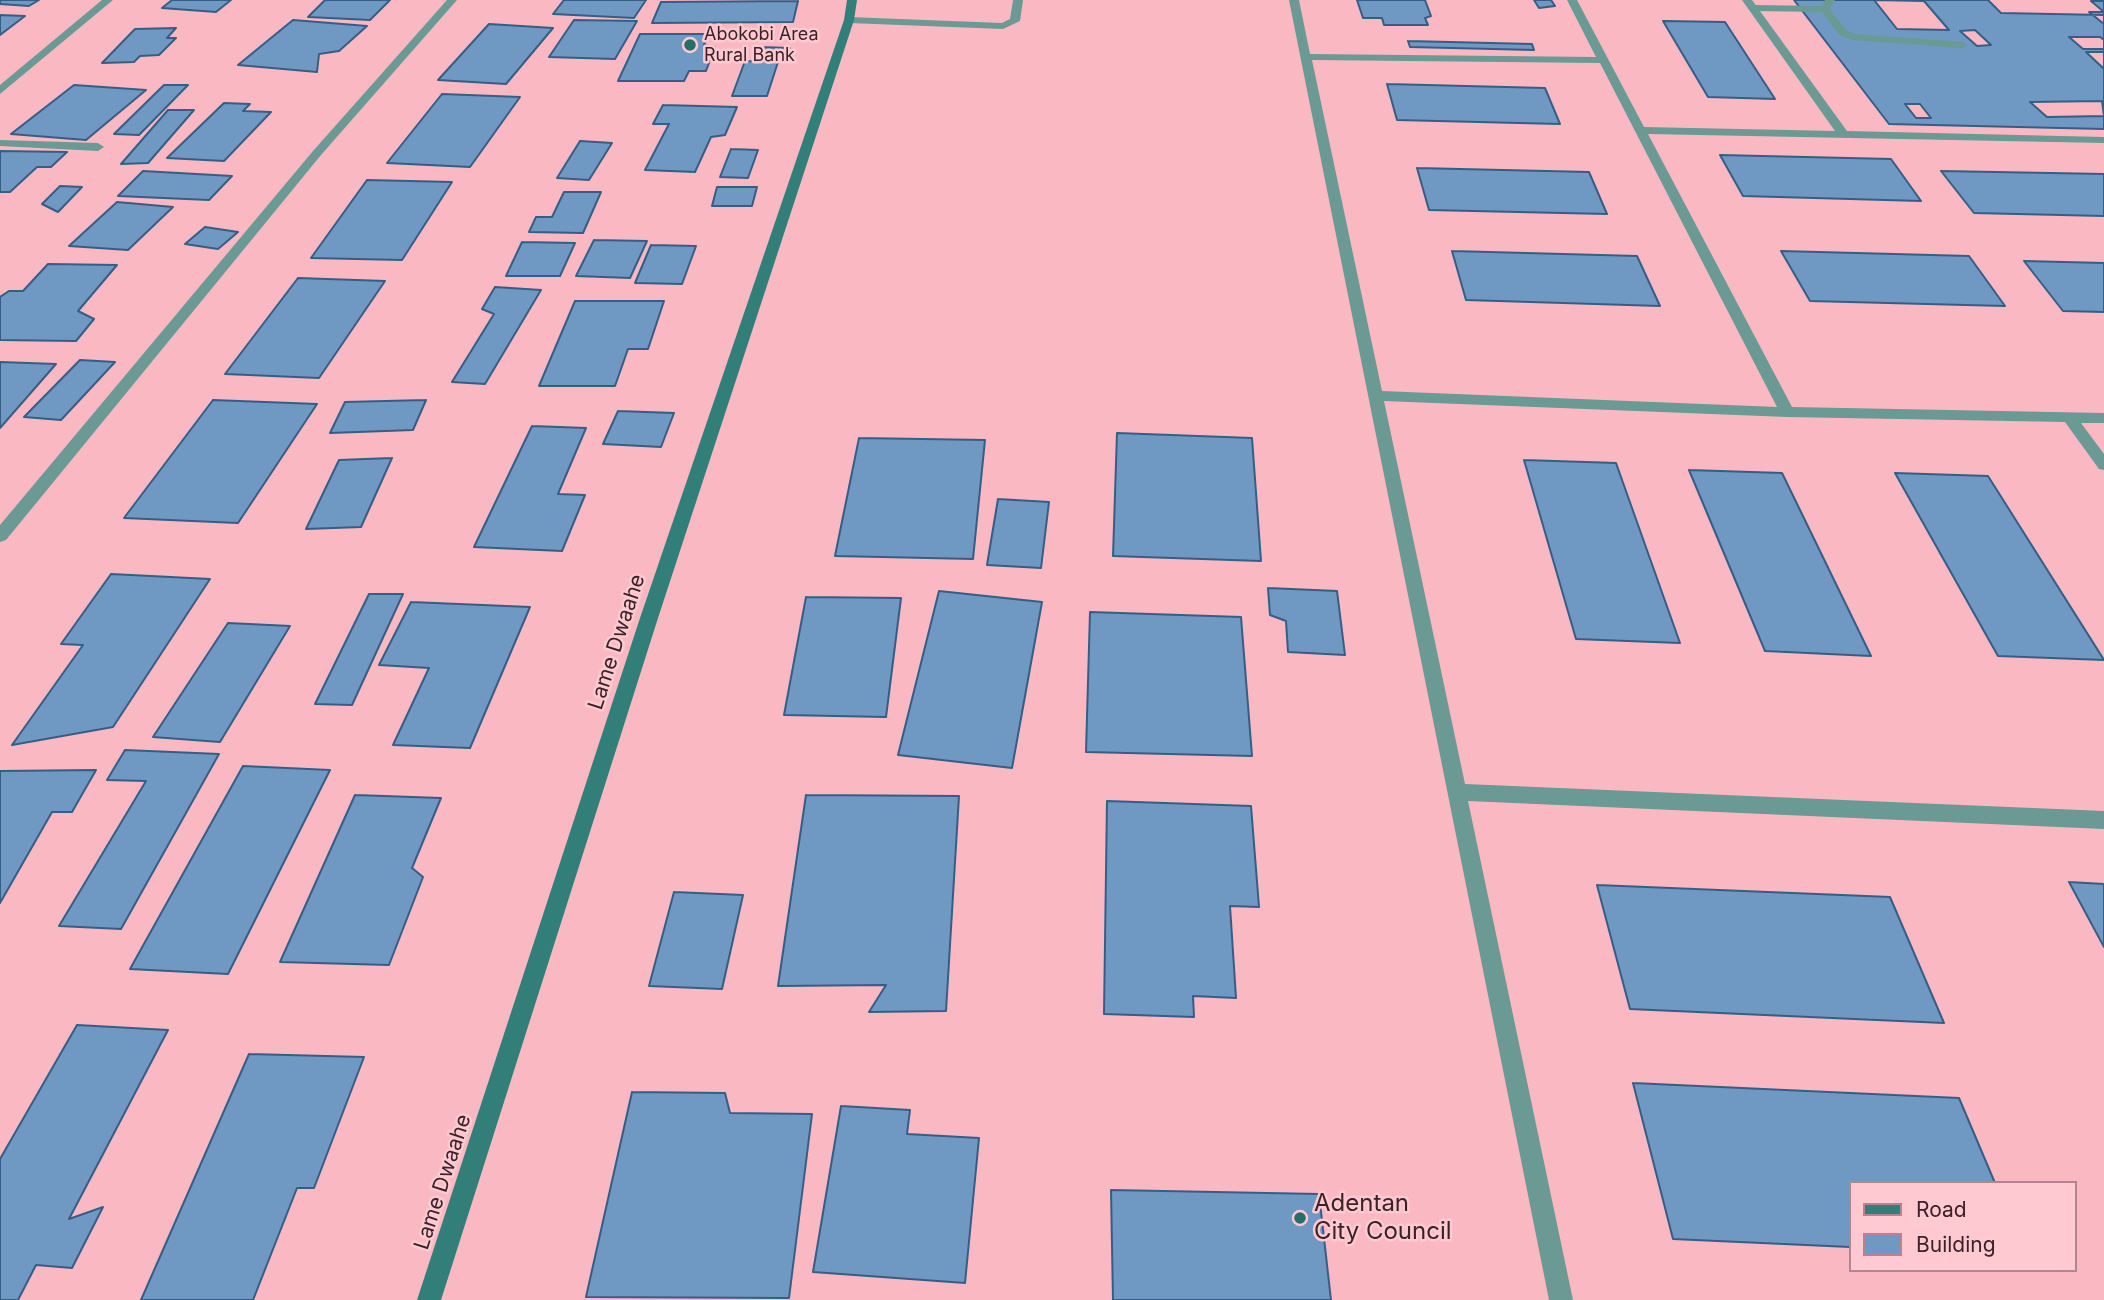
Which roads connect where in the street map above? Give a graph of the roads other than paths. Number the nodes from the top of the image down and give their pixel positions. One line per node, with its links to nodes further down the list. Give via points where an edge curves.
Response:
1 (108, 0): 13 (street)
2 (452, 0): 24 (street, via 317,153)
3 (852, 0): 9 (street, Lame Dwaahe)
4 (1018, 0): 9 (street, via 1015,21 1003,26)
5 (1294, 0): 11 (street)
6 (1572, 0): 12 (street)
7 (1750, 4): 8 (street); 15 (street)
8 (1828, 5): 10 (street, via 1843,33 1852,37)
9 (849, 20): 27 (street, Lame Dwaahe, via 649,618)
10 (1962, 45)
11 (1304, 57): 12 (street); 19 (street)
12 (1602, 60): 14 (street)
13 (0, 91)
14 (1638, 130): 15 (street); 20 (street)
15 (1844, 135): 16 (street)
16 (2104, 140)
17 (0, 143): 18 (street)
18 (99, 147)
19 (1375, 396): 20 (street); 25 (street)
20 (1787, 412): 21 (street)
21 (2069, 417): 22 (street); 23 (street)
22 (2104, 418)
23 (2104, 465)
24 (0, 536)
25 (1458, 792): 26 (street); 28 (street)
26 (2104, 820)
27 (429, 1300)
28 (1561, 1300)

